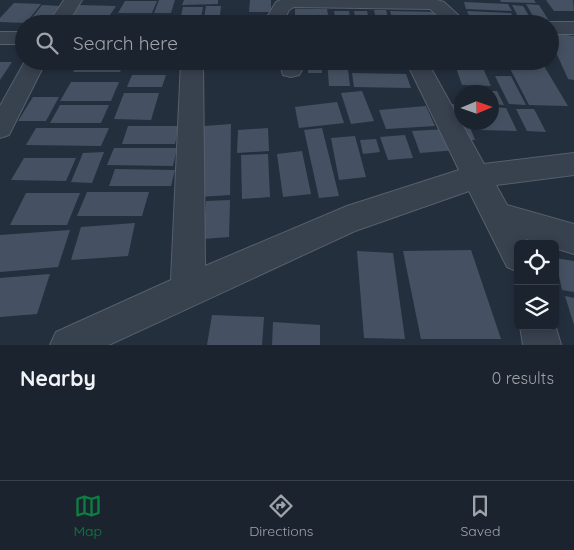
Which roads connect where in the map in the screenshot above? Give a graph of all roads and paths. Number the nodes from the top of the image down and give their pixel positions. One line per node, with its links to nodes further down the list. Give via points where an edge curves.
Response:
1 (72, 0): 2 (street)
2 (63, 15)
3 (277, 15): 4 (street, via 282,6 292,2 431,4)
4 (448, 15)
5 (559, 28): 6 (street)
6 (574, 28)
7 (0, 38): 8 (street)
8 (15, 38)
9 (31, 70): 12 (street)
10 (192, 70): 18 (street)
11 (421, 70): 14 (street)
12 (0, 128)
13 (574, 164): 14 (street)
14 (478, 176): 15 (street); 18 (street, via 347,220)
15 (497, 216): 16 (street); 17 (street)
16 (574, 239)
17 (514, 248)
18 (188, 289): 20 (street)
19 (539, 330): 21 (street)
20 (69, 345)
21 (542, 345)

